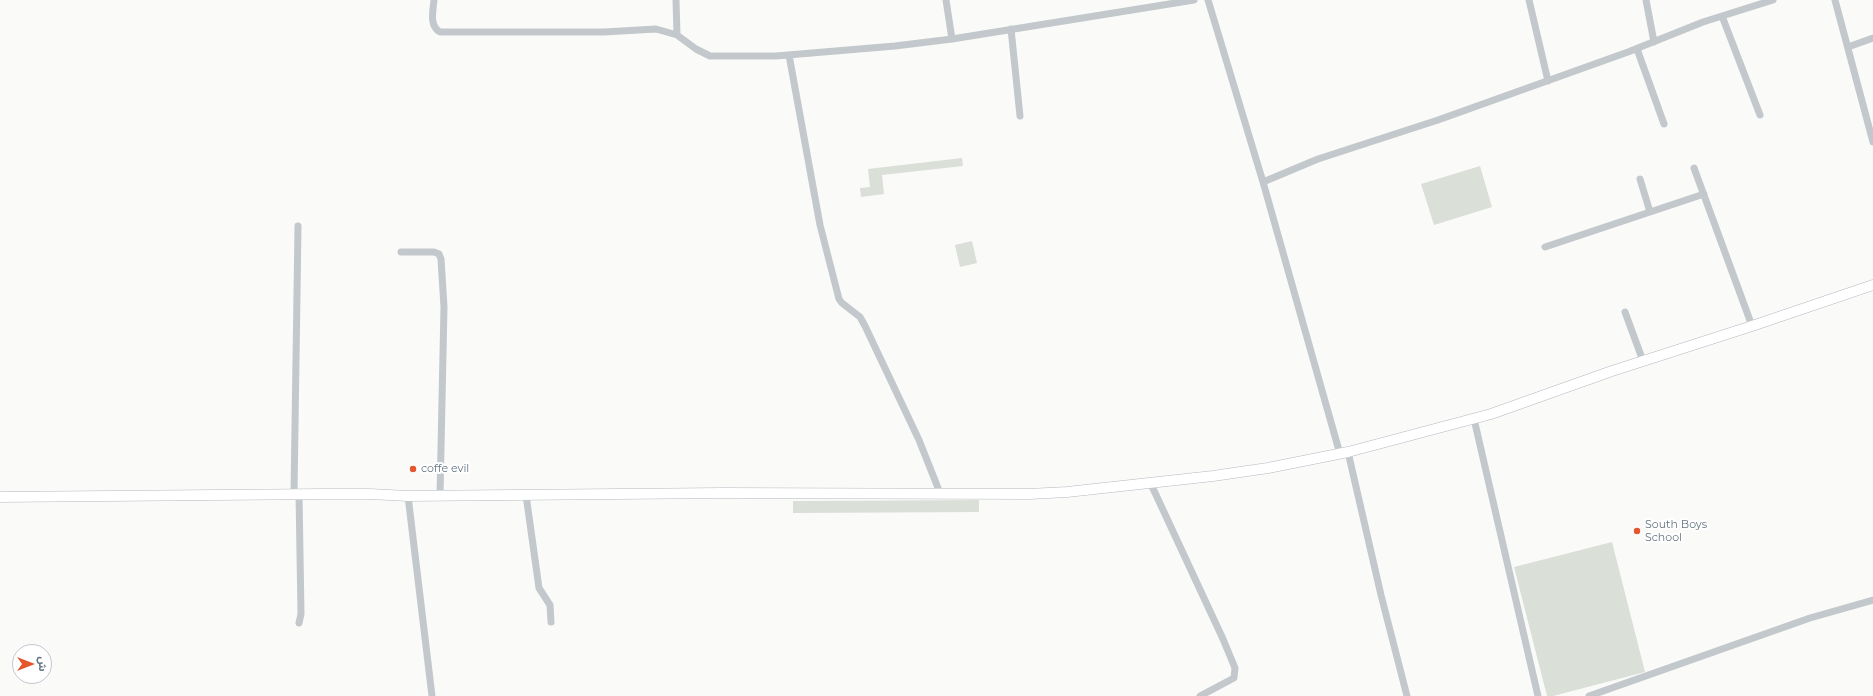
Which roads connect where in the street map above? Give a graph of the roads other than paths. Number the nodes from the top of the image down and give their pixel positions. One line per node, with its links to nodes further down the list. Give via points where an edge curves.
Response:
1 (434, 0): 12 (street, via 433,24 440,32 604,32 656,29)
2 (676, 0): 12 (street)
3 (946, 0): 14 (street)
4 (1194, 0): 11 (street)
5 (1208, 0): 27 (street)
6 (1529, 0): 19 (street)
7 (1646, 0): 15 (street)
8 (1773, 0): 10 (street)
9 (1835, 0): 16 (street)
10 (1722, 16): 15 (street); 20 (street)
11 (1011, 29): 14 (street); 21 (street)
12 (677, 35): 18 (street, via 710,56)
13 (1873, 38): 16 (street)
14 (952, 39): 18 (street)
15 (1654, 42): 17 (street)
16 (1848, 47): 22 (street)
17 (1637, 49): 19 (street); 23 (street)
18 (789, 55): 40 (street, via 820,225 839,299 860,317 865,326 919,440)
19 (1548, 81): 27 (street, via 1318,159)
20 (1760, 114)
21 (1020, 116)
22 (1870, 122): 24 (street)
23 (1664, 124)
24 (1873, 142)
25 (1694, 168): 28 (street)
26 (1640, 179): 29 (street)
27 (1263, 182): 38 (street)
28 (1704, 194): 29 (street); 35 (street)
29 (1650, 212): 31 (street)
30 (298, 226): 41 (street)
31 (1545, 247)
32 (401, 252): 42 (street, via 434,252 439,254 441,259 444,307)
33 (1873, 285): 35 (street)
34 (1625, 312): 36 (street)
35 (1752, 326): 36 (street)
36 (1643, 361): 37 (street)
37 (1474, 419): 38 (street); 52 (street)
38 (1344, 453): 39 (street, via 1268,468); 51 (street)
39 (1150, 482): 40 (street, via 1029,494); 50 (street, via 1235,668 1234,678)
40 (940, 493): 43 (street)
41 (296, 494): 44 (street); 45 (street); 48 (street, via 302,614)
42 (440, 495): 43 (street); 44 (street)
43 (526, 495): 47 (street, via 539,588 550,606)
44 (408, 496): 49 (street)
45 (0, 497)
46 (1873, 600): 53 (street, via 1810,618)
47 (551, 622)
48 (299, 623)
49 (432, 696)
50 (1200, 696)
51 (1407, 696)
52 (1538, 696)
53 (1589, 696)

